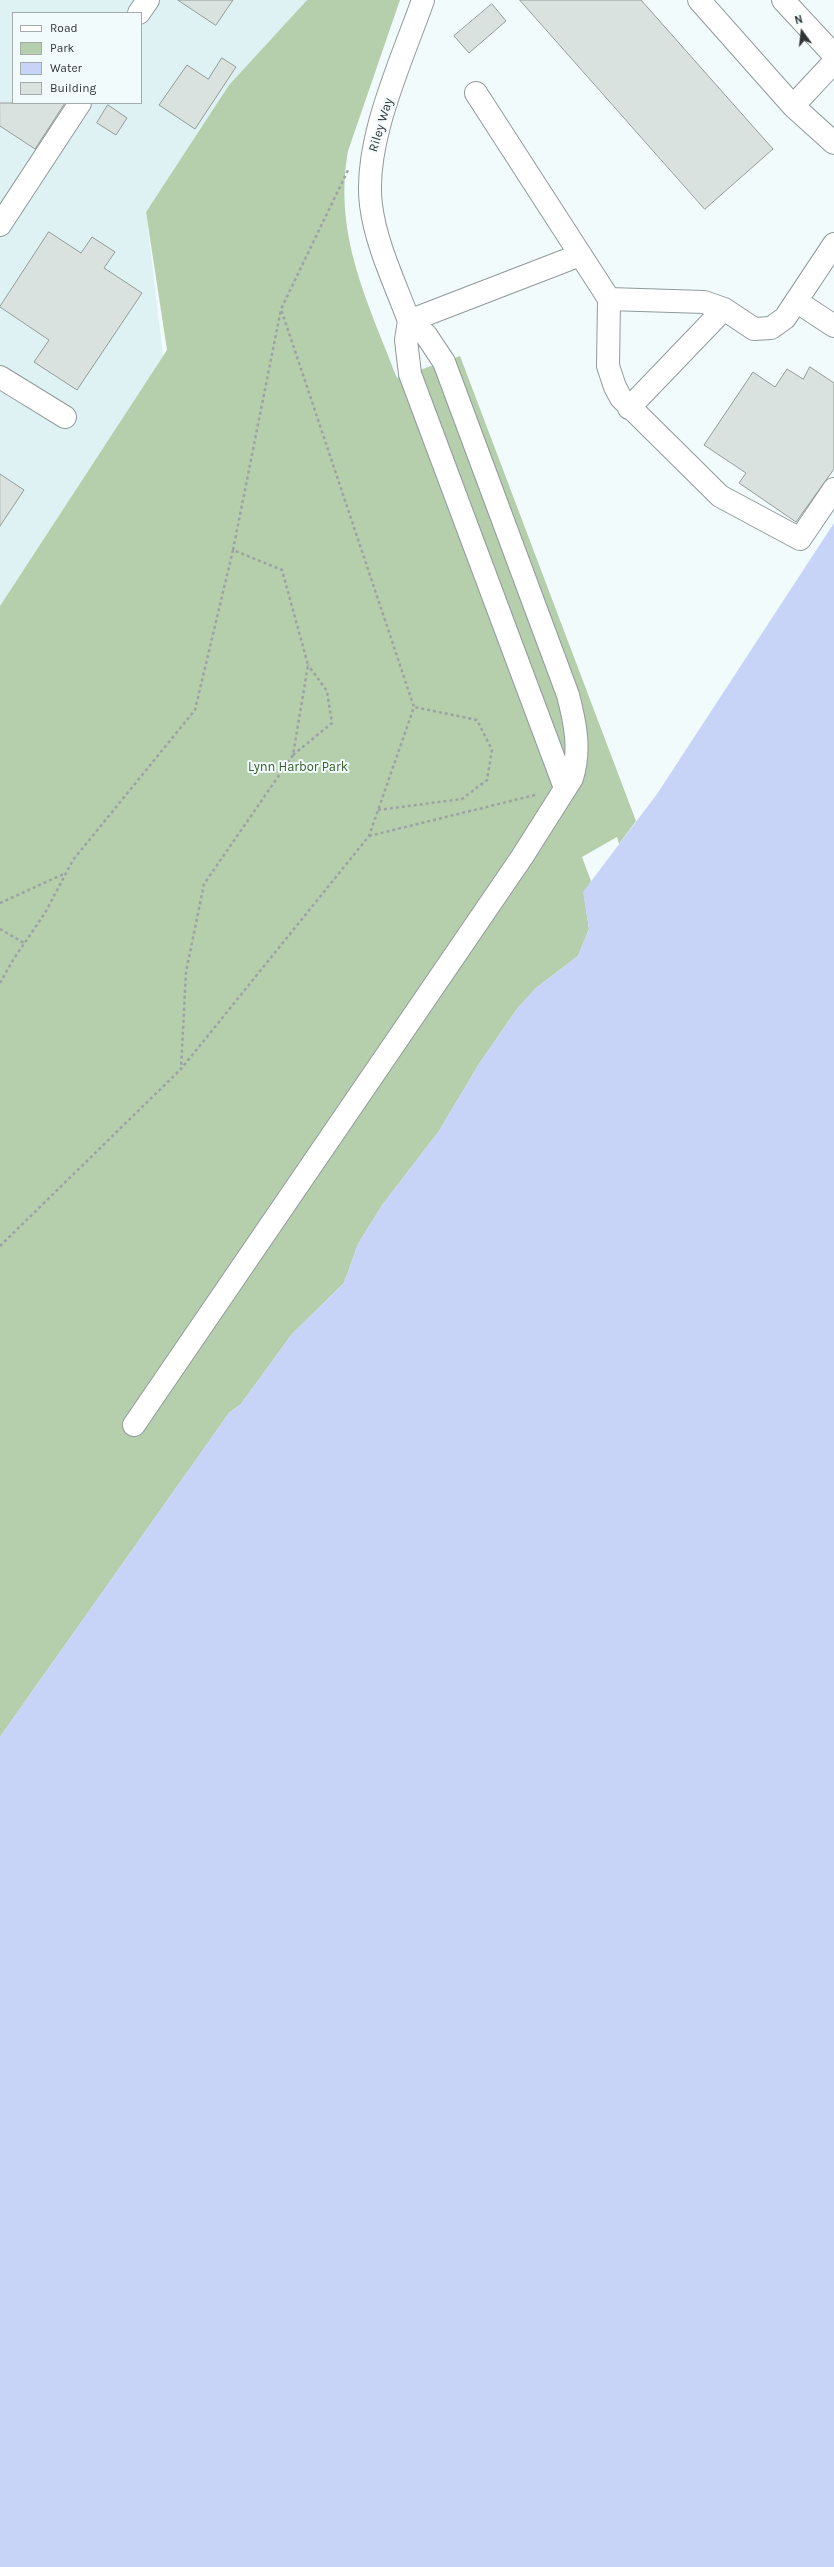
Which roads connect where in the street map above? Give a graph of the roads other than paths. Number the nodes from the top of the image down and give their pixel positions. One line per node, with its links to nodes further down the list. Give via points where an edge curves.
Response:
1 (148, 0): 5 (street)
2 (423, 0): 17 (street, Riley Way, via 378,130 371,164 371,206 378,234)
3 (699, 0): 9 (street)
4 (782, 0): 6 (street)
5 (140, 12)
6 (833, 54): 9 (street)
7 (476, 93): 13 (street)
8 (79, 104): 11 (street)
9 (793, 106): 10 (street)
10 (834, 144)
11 (0, 225)
12 (834, 244): 15 (street)
13 (580, 255): 14 (street); 17 (street)
14 (609, 299): 16 (street, via 697,302); 20 (street, via 608,366 615,387)
15 (796, 301): 16 (street, via 779,325 763,330 747,326); 18 (street)
16 (724, 310): 20 (street)
17 (410, 320): 23 (street, via 406,340 410,374); 23 (street, via 426,335 444,362 568,695 575,726 577,756 572,778)
18 (834, 326)
19 (0, 377): 21 (street)
20 (629, 408): 22 (street, via 656,430 720,496 800,539)
21 (65, 417)
22 (834, 489)
23 (565, 788): 24 (street, via 517,863)
24 (134, 1425)

